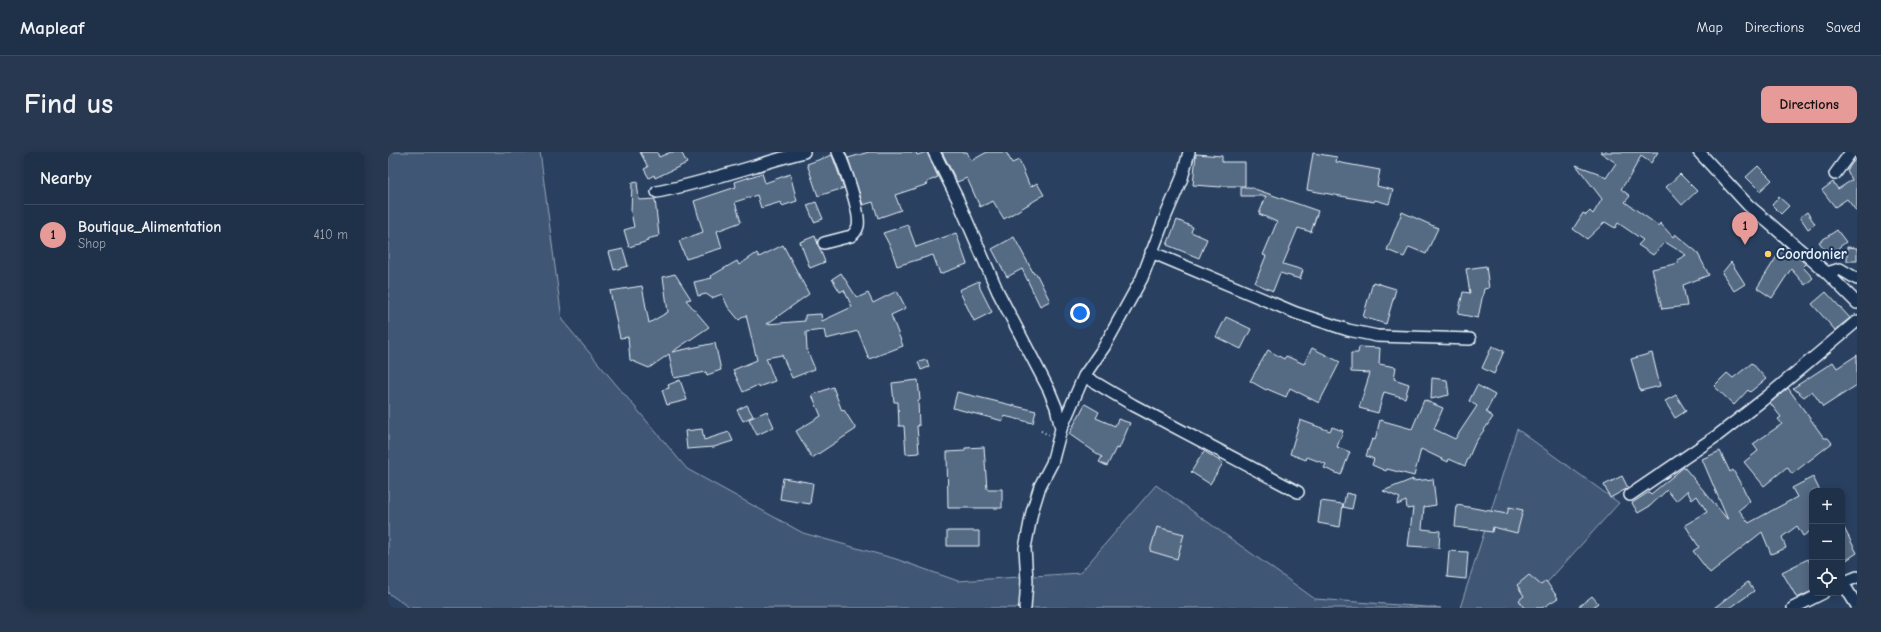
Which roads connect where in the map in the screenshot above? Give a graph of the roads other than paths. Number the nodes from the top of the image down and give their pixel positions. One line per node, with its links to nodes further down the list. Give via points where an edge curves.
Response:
1 (804, 152): 8 (street, via 724,176)
2 (838, 152): 9 (street, via 847,175 858,226 851,236)
3 (934, 152): 17 (street, via 998,292 1049,390)
4 (1189, 152): 10 (street, via 1182,178)
5 (1699, 152): 11 (street, via 1748,205)
6 (1851, 152): 7 (street)
7 (1835, 174)
8 (657, 192)
9 (824, 243)
10 (1151, 252): 15 (street, via 1296,313 1348,330 1377,336); 16 (street, via 1142,278 1108,340)
11 (1827, 273): 12 (street, via 1840,269); 13 (street)
12 (1857, 279)
13 (1857, 303)
14 (1857, 321): 19 (street, via 1718,435)
15 (1470, 339)
16 (1084, 376): 17 (street); 18 (street, via 1132,405)
17 (1061, 429): 25 (street, via 1052,463 1040,486 1024,548 1027,581)
18 (1298, 492)
19 (1630, 495)
20 (1857, 577): 21 (street)
21 (1845, 582)
22 (1845, 586): 24 (street)
23 (1817, 596): 26 (street)
24 (1857, 606)
25 (1025, 608)
26 (1793, 608)

